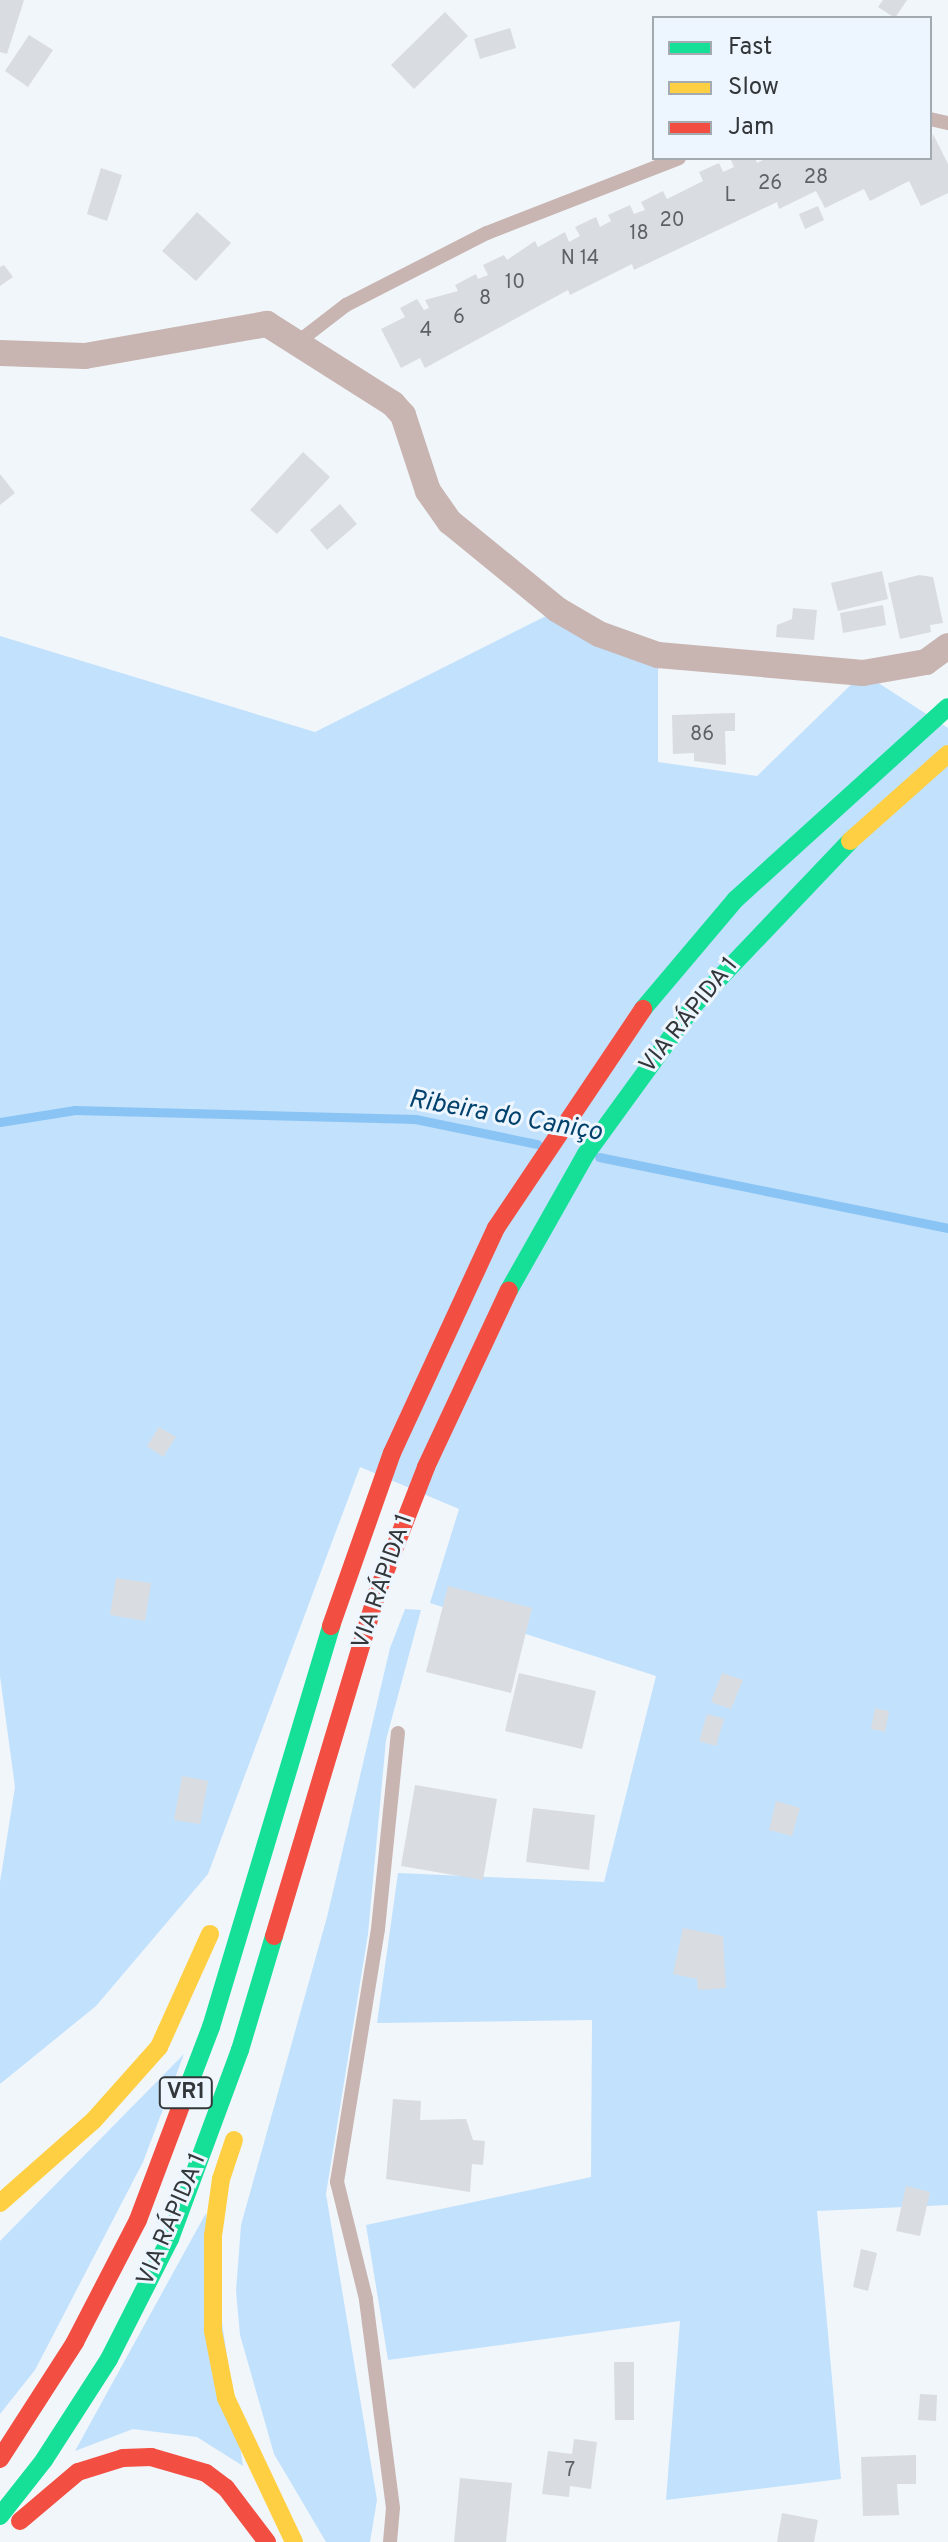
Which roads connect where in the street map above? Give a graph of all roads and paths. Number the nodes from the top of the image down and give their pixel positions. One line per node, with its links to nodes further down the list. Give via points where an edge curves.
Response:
1 (674, 160): 2 (lane, via 487,233 346,305)
2 (298, 342): 3 (street, via 267,324 85,356); 4 (street, via 403,415 428,491 450,522 558,610 599,634 658,655 863,673 926,662)
3 (0, 353)
4 (948, 646)
5 (948, 707): 7 (highway, VIA RÁPIDA 1 / VR1, via 846,794 735,900 606,1057 496,1228 447,1325 344,1581)
6 (948, 754): 10 (highway, VIA RÁPIDA 1 / VR1, via 851,840 754,938 695,1004 586,1154 477,1352 377,1593)
7 (305, 1700): 9 (highway); 15 (highway, VIA RÁPIDA 1 / VR1, via 211,2027 138,2220 75,2342)
8 (398, 1733): 20 (lane, via 378,1929 337,2182 366,2299 393,2508)
9 (273, 1753)
10 (297, 1848): 11 (highway); 16 (highway, VIA RÁPIDA 1 / VR1, via 240,2050 170,2239 109,2359 44,2460)
11 (305, 1892)
12 (217, 1913): 14 (highway, via 189,1990 159,2047 94,2120)
13 (240, 2125): 19 (highway, via 221,2179 213,2236 213,2331 226,2398)
14 (0, 2203)
15 (0, 2459)
16 (0, 2516)
17 (0, 2538): 18 (highway, via 78,2472 123,2458 151,2457 206,2473 226,2488)
18 (267, 2542)
19 (294, 2542)
20 (390, 2542)

